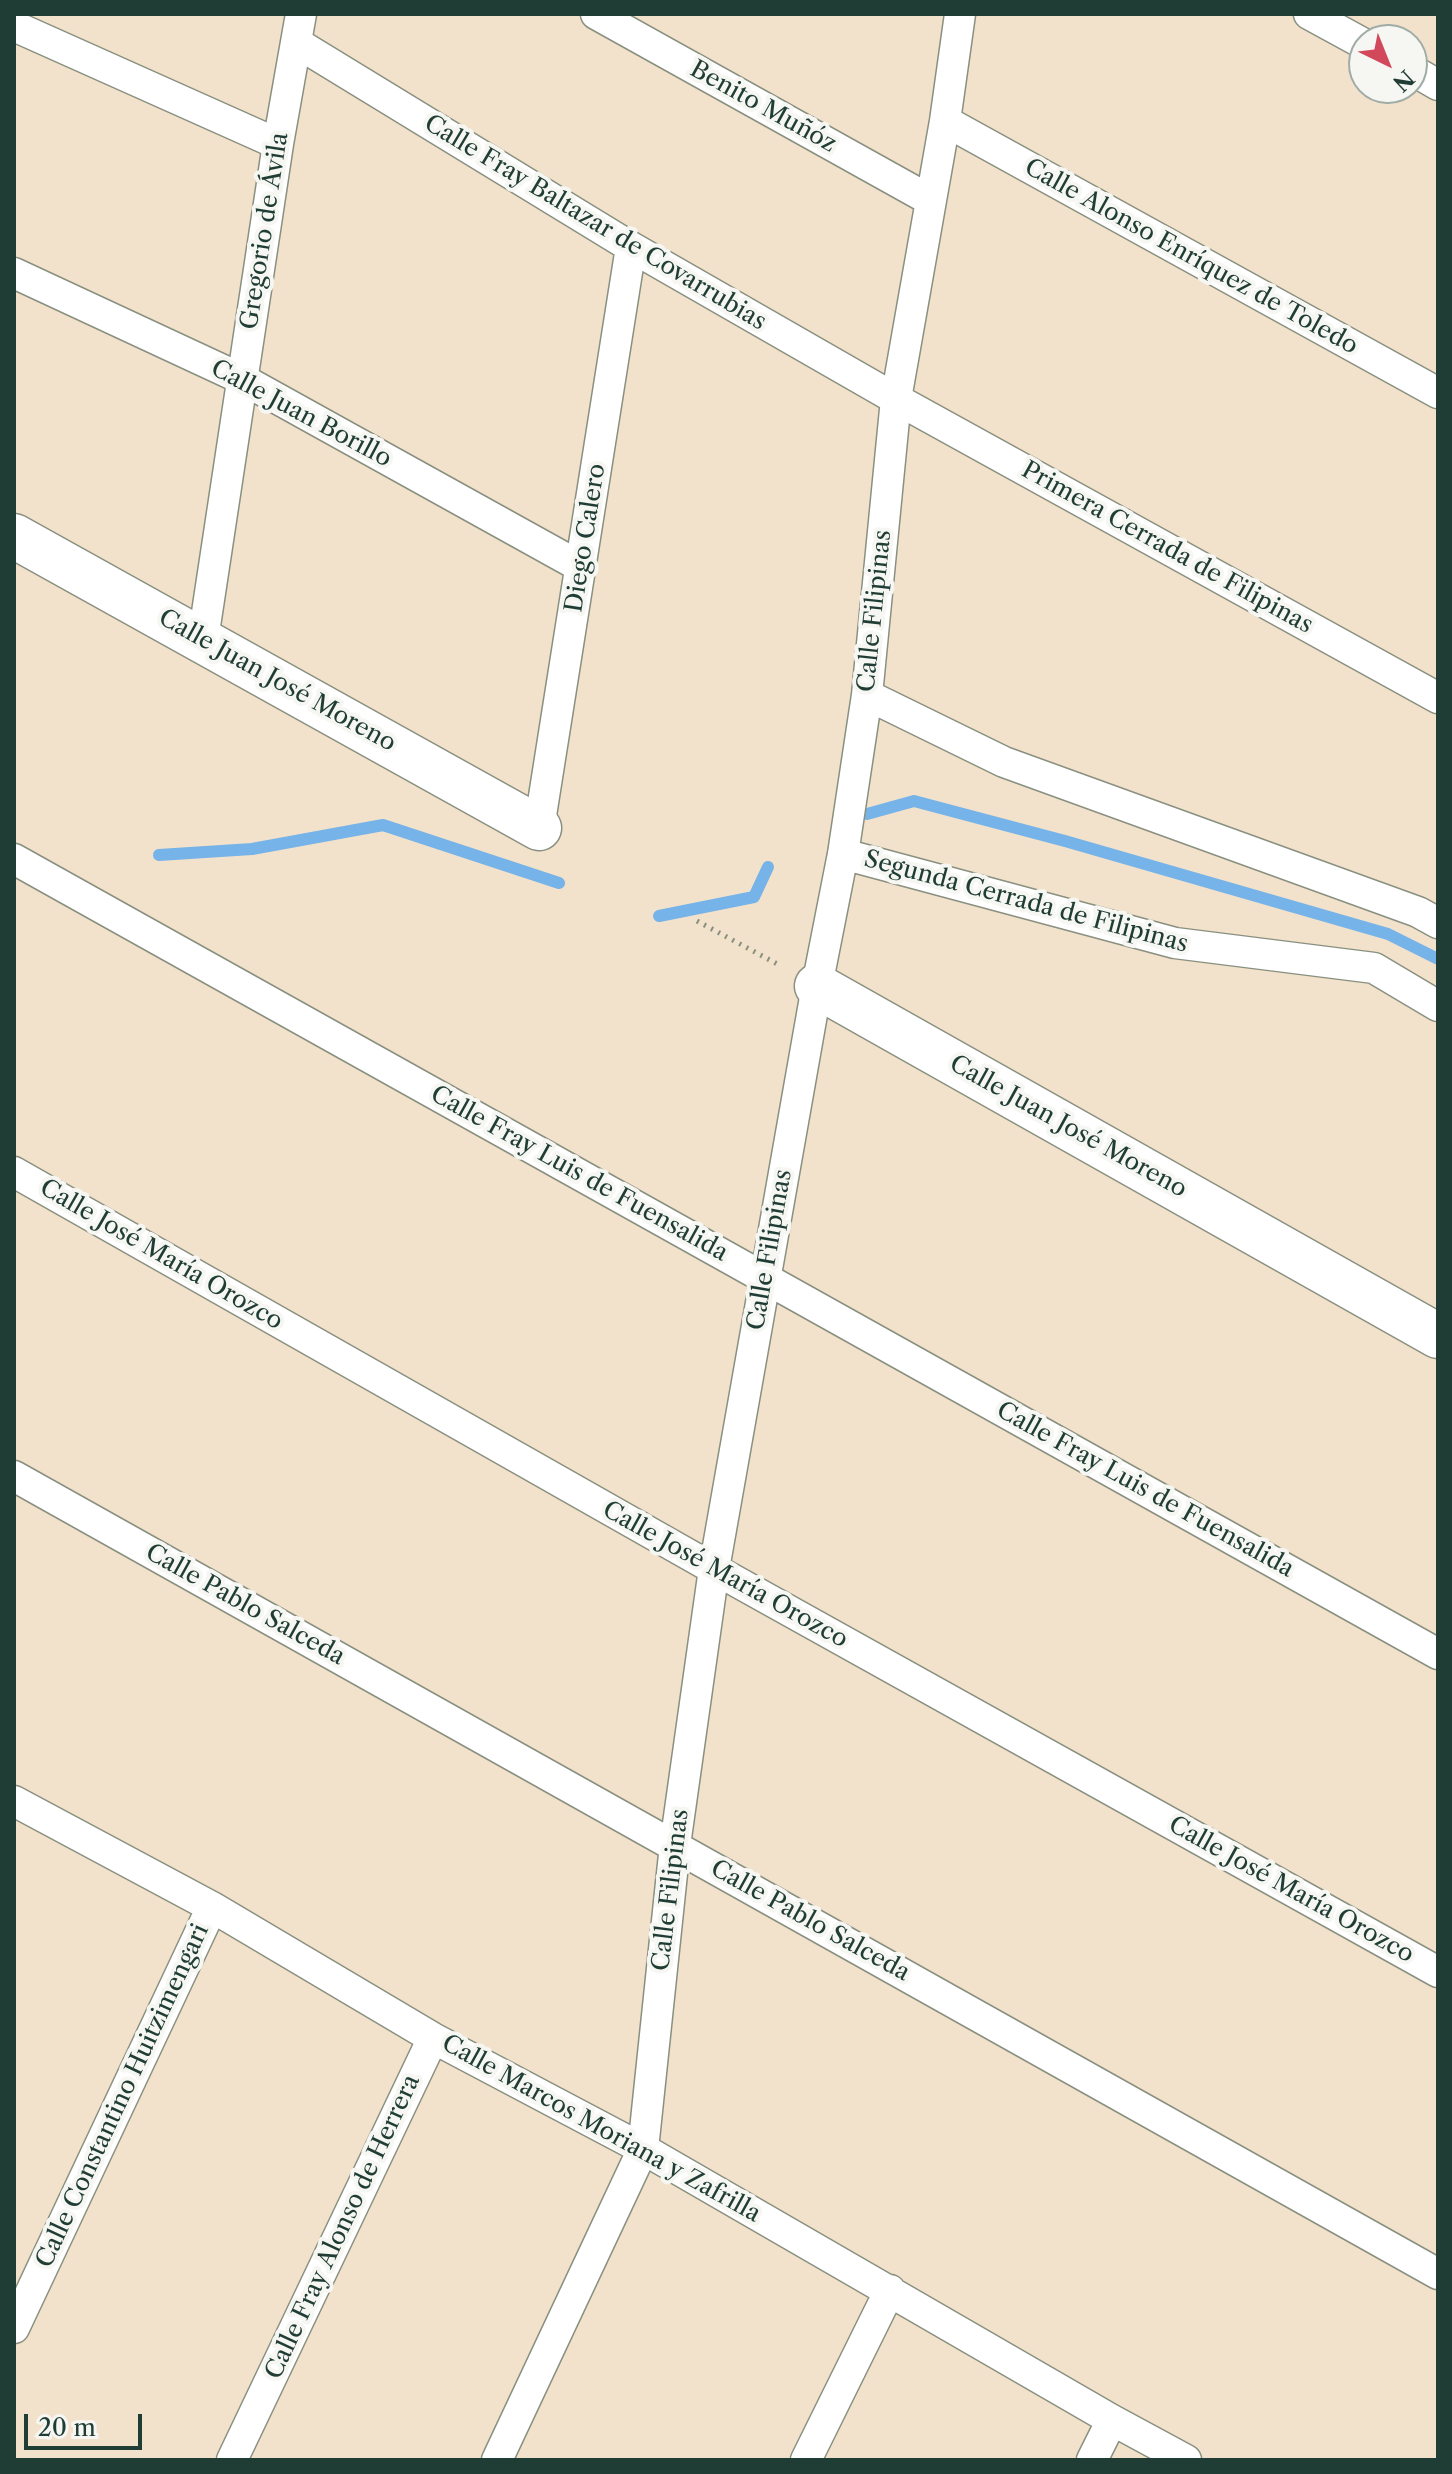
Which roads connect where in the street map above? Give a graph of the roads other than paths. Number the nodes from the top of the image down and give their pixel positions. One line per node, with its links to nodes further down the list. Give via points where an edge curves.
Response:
1 (596, 14): 9 (street, Benito Muñóz)
2 (960, 14): 7 (street, Calle Filipinas)
3 (1309, 14): 6 (street)
4 (14, 26): 8 (street)
5 (299, 29): 8 (street, Gregorio de Ávila); 10 (street, Calle Fray Baltazar de Covarrubias)
6 (1348, 35)
7 (945, 121): 9 (street, Calle Filipinas); 13 (street, Calle Alonso Enríquez de Toledo)
8 (278, 144): 12 (street, Gregorio de Ávila)
9 (930, 200): 14 (street, Calle Filipinas)
10 (631, 247): 14 (street, Calle Fray Baltazar de Covarrubias); 16 (street, Diego Calero)
11 (14, 273): 12 (street, Calle Juan Borillo)
12 (242, 379): 16 (street, Calle Juan Borillo); 17 (street, Gregorio de Ávila)
13 (1438, 393)
14 (896, 399): 18 (street, Calle Filipinas); 19 (street, Primera Cerrada de Filipinas)
15 (14, 536): 17 (street, Calle Juan José Moreno)
16 (581, 567): 20 (street, Diego Calero)
17 (203, 639): 20 (street, Calle Juan José Moreno)
18 (867, 695): 21 (street, Calle Filipinas); 23 (street, via 1004,762)
19 (1438, 698)
20 (539, 828)
21 (843, 854): 24 (street, Calle Filipinas); 25 (street, Segunda Cerrada de Filipinas, via 1175,943 1374,968)
22 (14, 859): 27 (street, Calle Fray Luis de Fuensalida)
23 (1438, 923)
24 (817, 986): 27 (street, Calle Filipinas); 28 (street, Calle Juan José Moreno)
25 (1438, 1006)
26 (14, 1172): 30 (street, Calle José María Orozco)
27 (765, 1278): 30 (street, Calle Filipinas); 31 (street, Calle Fray Luis de Fuensalida)
28 (1438, 1336)
29 (14, 1476): 33 (street, Calle Pablo Salceda)
30 (714, 1569): 33 (street, Calle Filipinas); 35 (street, Calle José María Orozco)
31 (1438, 1654)
32 (14, 1801): 34 (street, Calle Marcos Moriana y Zafrilla)
33 (675, 1845): 37 (street, Calle Filipinas); 38 (street, Calle Pablo Salceda)
34 (212, 1907): 36 (street, Calle Marcos Moriana y Zafrilla); 40 (street, Calle Constantino Huitzimengari)
35 (1438, 1972)
36 (433, 2038): 37 (street, Calle Marcos Moriana y Zafrilla); 42 (street, Calle Fray Alonso de Herrera)
37 (643, 2149): 39 (street, Calle Marcos Moriana y Zafrilla); 43 (street, Calle Filipinas)
38 (1438, 2274)
39 (890, 2290): 41 (street, Calle Marcos Moriana y Zafrilla); 44 (street)
40 (14, 2328)
41 (1112, 2420): 45 (street); 46 (street, Calle Marcos Moriana y Zafrilla)
42 (232, 2460)
43 (497, 2460)
44 (806, 2460)
45 (1092, 2460)
46 (1186, 2460)

